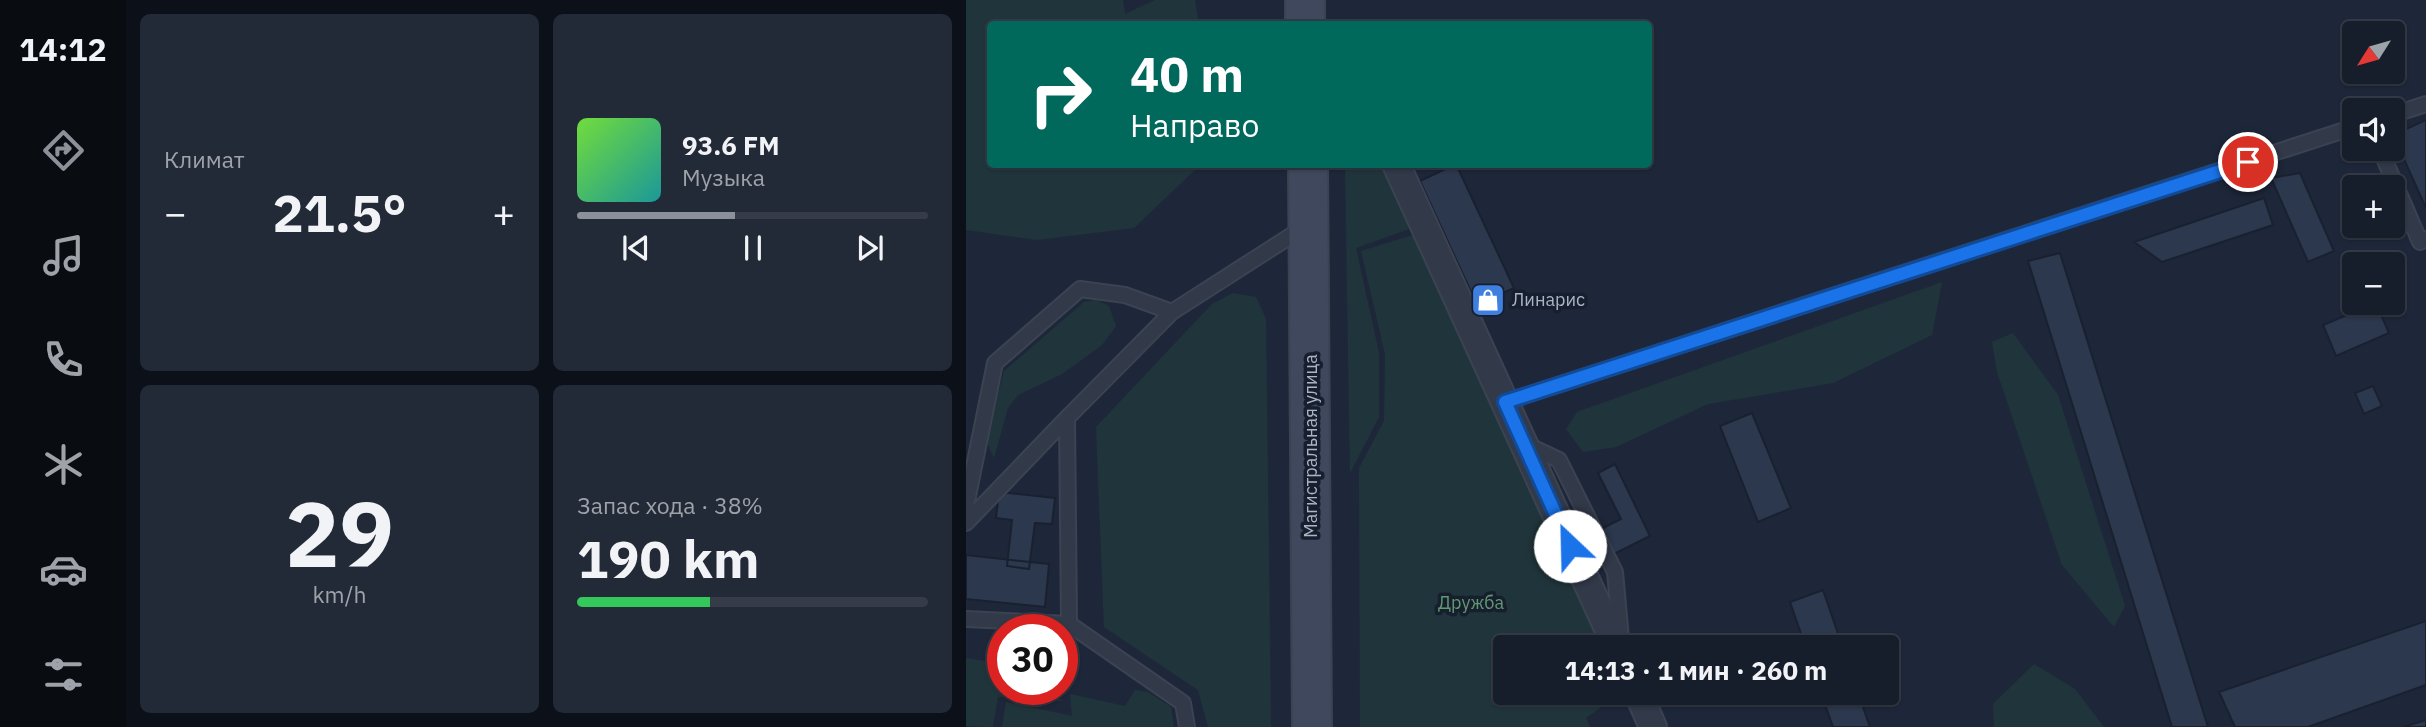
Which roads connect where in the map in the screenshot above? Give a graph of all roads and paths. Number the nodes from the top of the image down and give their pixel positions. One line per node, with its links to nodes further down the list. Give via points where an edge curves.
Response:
1 (1305, 0): 2 (main road)
2 (1305, 21)
3 (2426, 104): 4 (lane)
4 (2405, 111)
5 (2342, 131): 12 (lane)
6 (2384, 161): 10 (lane, via 2420,242)
7 (1308, 168): 9 (main road, Магистральная улица)
8 (1398, 168): 12 (street)
9 (1310, 223): 11 (lane); 23 (main road, Магистральная улица)
10 (2426, 239)
11 (1172, 312): 13 (lane); 14 (lane, via 1125,295 1080,289 995,363)
12 (1505, 402): 20 (street)
13 (1067, 418): 15 (lane); 16 (lane)
14 (966, 506)
15 (966, 523)
16 (1069, 614)
17 (966, 619): 18 (lane)
18 (987, 620)
19 (1078, 630): 22 (lane, via 1183,703)
20 (1613, 635)
21 (1643, 705): 24 (street)
22 (1187, 727)
23 (1312, 727)
24 (1653, 727)

